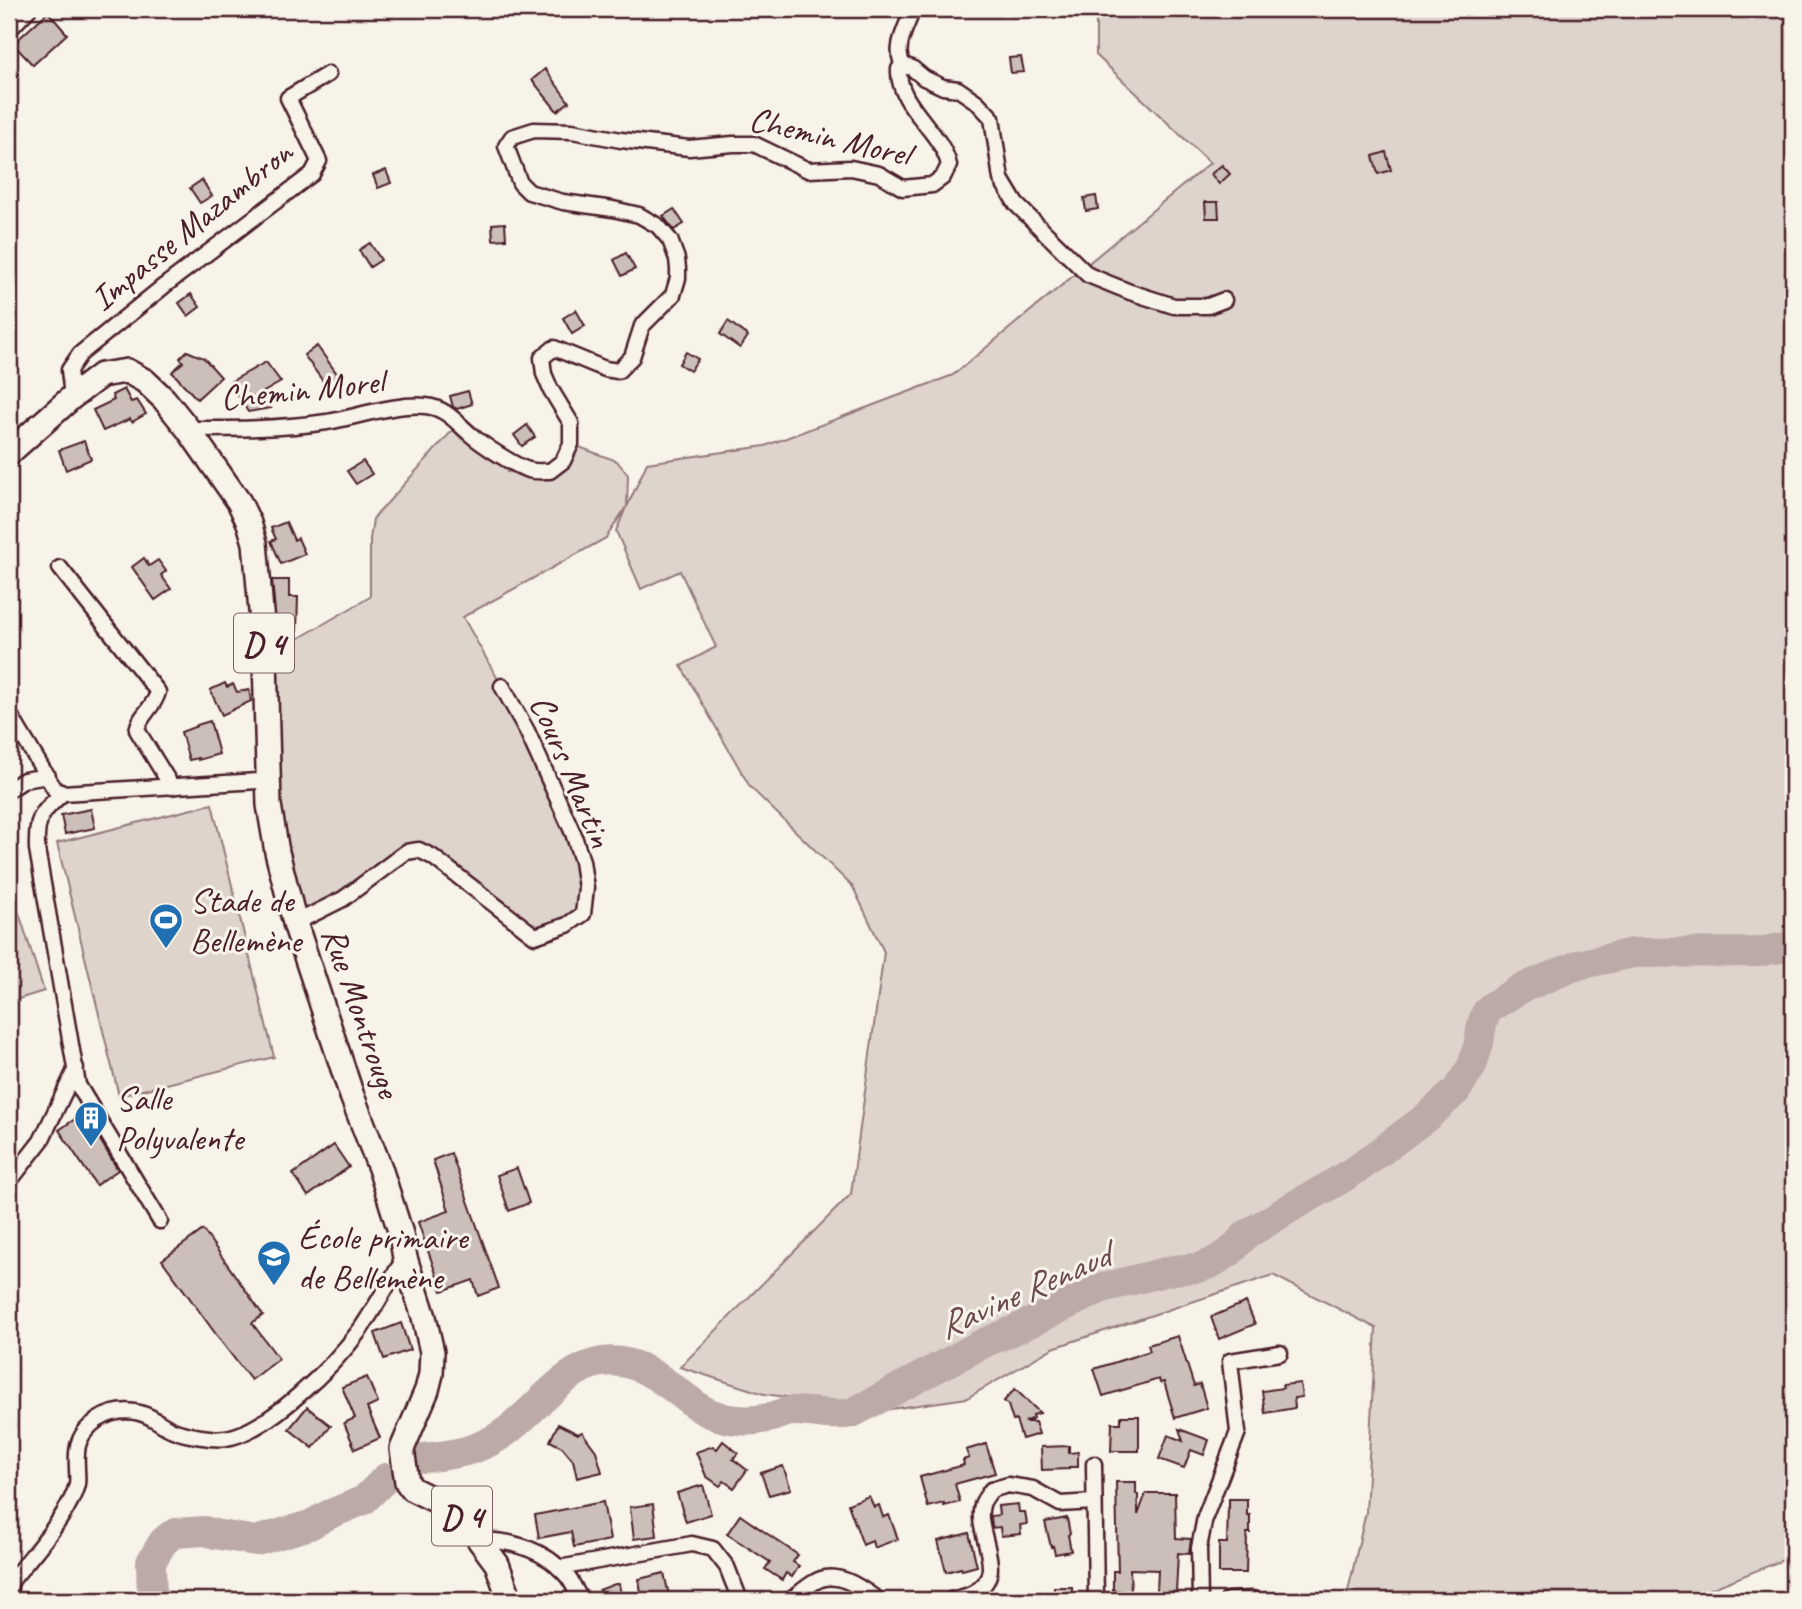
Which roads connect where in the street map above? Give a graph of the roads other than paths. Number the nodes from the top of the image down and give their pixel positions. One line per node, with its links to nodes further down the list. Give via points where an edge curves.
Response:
1 (29, 9): 3 (street)
2 (913, 9): 4 (street, via 898,57)
3 (9, 30)
4 (903, 65): 6 (street, via 943,87 958,89 992,118 1001,179 1016,204 1088,275 1174,306 1208,306); 8 (street, Chemin Morel, via 898,79 908,102 940,142 949,165 932,185 903,188 879,174 850,168 808,170 754,145 689,148 572,131 534,130 512,137 506,146 520,183 529,192 639,215 658,226 677,259 673,295 642,326 632,357 618,371 554,348 542,358 551,390 571,423 571,444 563,461 550,471 528,470 471,436 441,409 425,406 281,428)
5 (328, 74): 7 (street, Impasse Mazambron, via 288,98 319,161 312,174 80,354 69,370)
6 (1224, 300)
7 (72, 397): 8 (main road, Rue Montrouge / D 4, via 101,375 127,372 145,381); 9 (main road, Rue Montrouge / D 4)
8 (188, 429): 14 (main road, Rue Montrouge / D 4, via 239,502 256,543)
9 (9, 453)
10 (60, 568): 15 (street, via 158,692 137,730)
11 (502, 686): 18 (street, Cours Martin, via 573,833 586,888 583,914 535,936 419,850 406,852 343,899)
12 (9, 713): 13 (street)
13 (48, 776): 16 (street, via 24,780); 17 (street, via 55,790)
14 (269, 776): 15 (street, via 258,781); 18 (main road, Rue Montrouge / D 4, via 277,852)
15 (172, 786): 17 (street)
16 (9, 790)
17 (63, 793): 19 (street, via 42,813 37,849)
18 (295, 923): 22 (main road, Rue Montrouge / D 4, via 380,1168)
19 (76, 1068): 20 (street, via 41,1141); 21 (street, via 78,1085)
20 (9, 1182)
21 (160, 1221)
22 (405, 1258): 26 (main road, Rue Montrouge / D 4, via 432,1352 427,1390 402,1449 407,1482 412,1489 457,1511); 28 (street, via 360,1330 321,1374 269,1420 226,1438 174,1430 128,1410 107,1414 92,1424 78,1440 77,1483 70,1500)
23 (1280, 1353): 36 (street, via 1230,1361 1237,1432 1205,1517 1199,1548)
24 (1094, 1464): 25 (street)
25 (1094, 1502): 34 (street, via 1060,1504 1033,1489 1007,1485 991,1490 982,1505 981,1525 989,1551 988,1578 974,1593); 35 (street)
26 (480, 1541): 27 (street, via 528,1549); 29 (main road, Rue Montrouge / D 4, via 497,1564)
27 (559, 1568): 30 (street); 31 (street, via 692,1544 713,1549 727,1567)
28 (9, 1588)
29 (510, 1600)
30 (581, 1600)
31 (740, 1600)
32 (791, 1600): 33 (street, via 815,1581 831,1577 845,1579)
33 (878, 1600)
34 (951, 1600)
35 (1096, 1600)
36 (1200, 1600)
37 (1228, 1600): 38 (street)
38 (1253, 1600)

